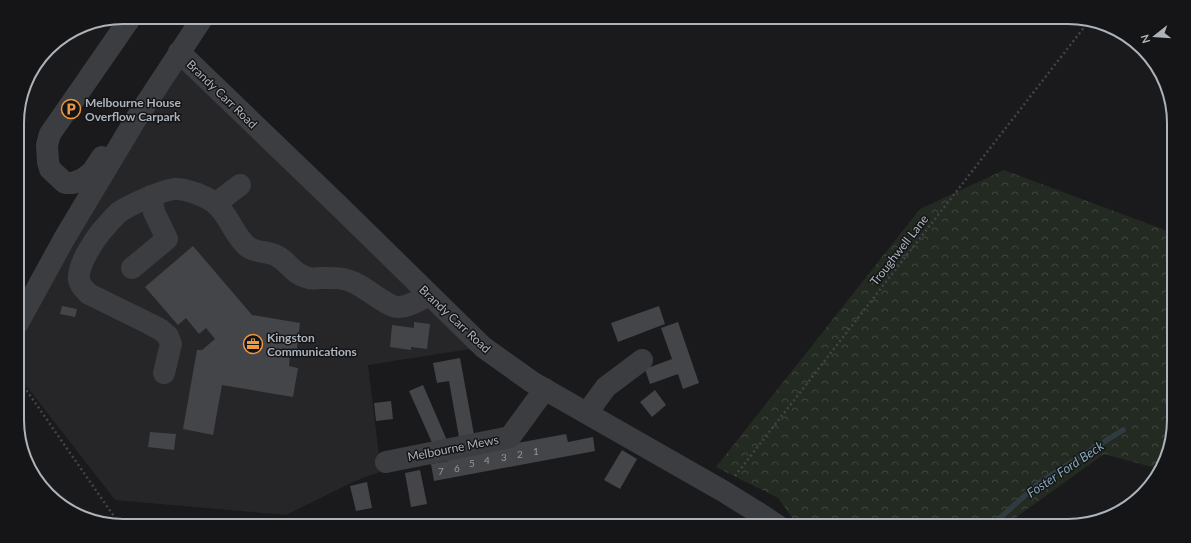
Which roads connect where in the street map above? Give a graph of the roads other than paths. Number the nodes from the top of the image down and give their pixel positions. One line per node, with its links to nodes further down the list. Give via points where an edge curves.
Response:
1 (126, 24): 5 (street, via 50,134 48,152 57,157)
2 (198, 24): 3 (street)
3 (179, 52): 4 (street); 11 (street, Brandy Carr Road)
4 (134, 122): 5 (street, via 120,129 92,172); 9 (street)
5 (73, 183): 9 (street)
6 (240, 184): 8 (street)
7 (151, 196): 8 (street, via 174,189 204,196); 10 (street, via 154,212 167,239); 14 (street, via 119,213 105,226 85,256 79,280 90,294 150,324 168,336 171,344)
8 (217, 204): 11 (street, via 226,215 242,246 276,255 298,274 310,278 344,278 385,303 397,307 415,303)
9 (84, 206): 12 (street)
10 (132, 268)
11 (428, 294): 15 (street, Brandy Carr Road, via 483,347)
12 (24, 312)
13 (642, 360): 16 (street, via 606,387)
14 (164, 374)
15 (545, 389): 16 (street, Brandy Carr Road); 17 (street, Melbourne Mews, via 510,437)
16 (587, 413): 18 (street, Brandy Carr Road)
17 (386, 462)
18 (768, 519)

